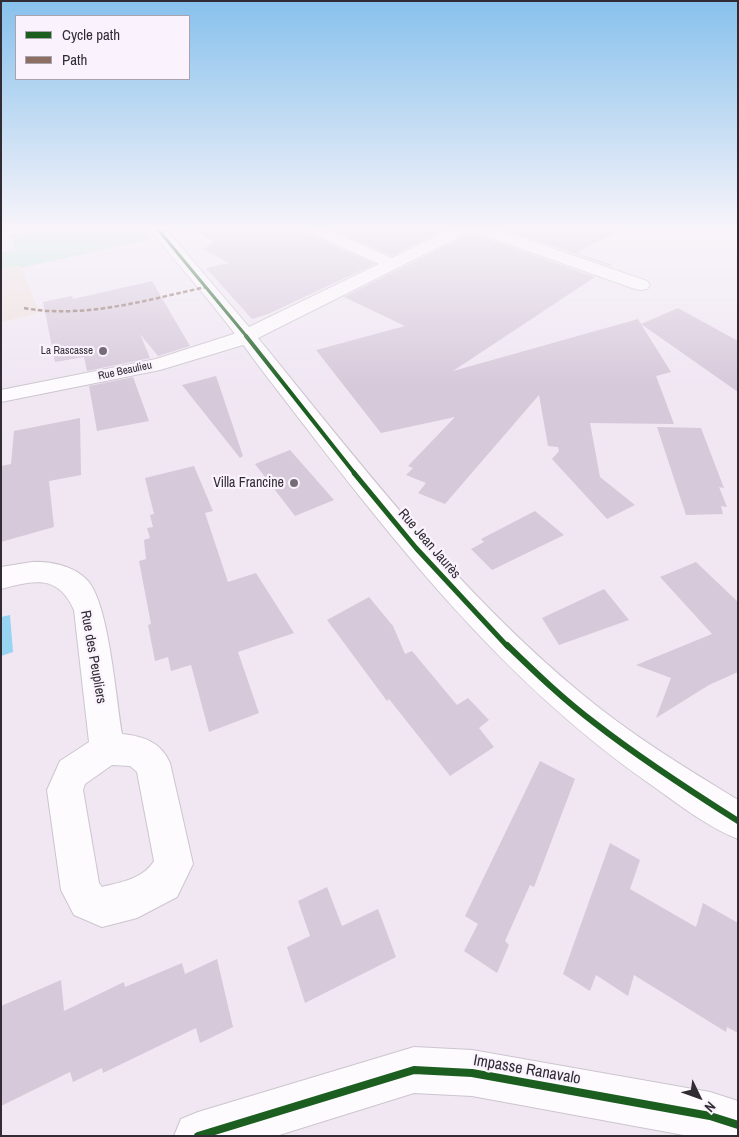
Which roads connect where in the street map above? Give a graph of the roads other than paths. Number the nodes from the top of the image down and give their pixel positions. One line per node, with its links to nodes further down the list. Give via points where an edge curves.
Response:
1 (201, 280): 5 (street, Rue Jean Jaurès)
2 (359, 280): 5 (street, Rue Beaulieu)
3 (627, 280): 4 (street)
4 (641, 285)
5 (246, 336): 6 (street, Rue Beaulieu, via 160,364); 9 (street, Rue Jean Jaurès, via 428,562 508,646 551,687 600,726 650,764)
6 (1, 396)
7 (1, 578): 8 (street, Rue des Peupliers, via 42,571 60,575 78,590 88,610)
8 (107, 749)
9 (738, 821)
10 (738, 1125): 11 (street, Impasse Ranavalo, via 710,1116 472,1072 414,1070)
11 (200, 1135)

